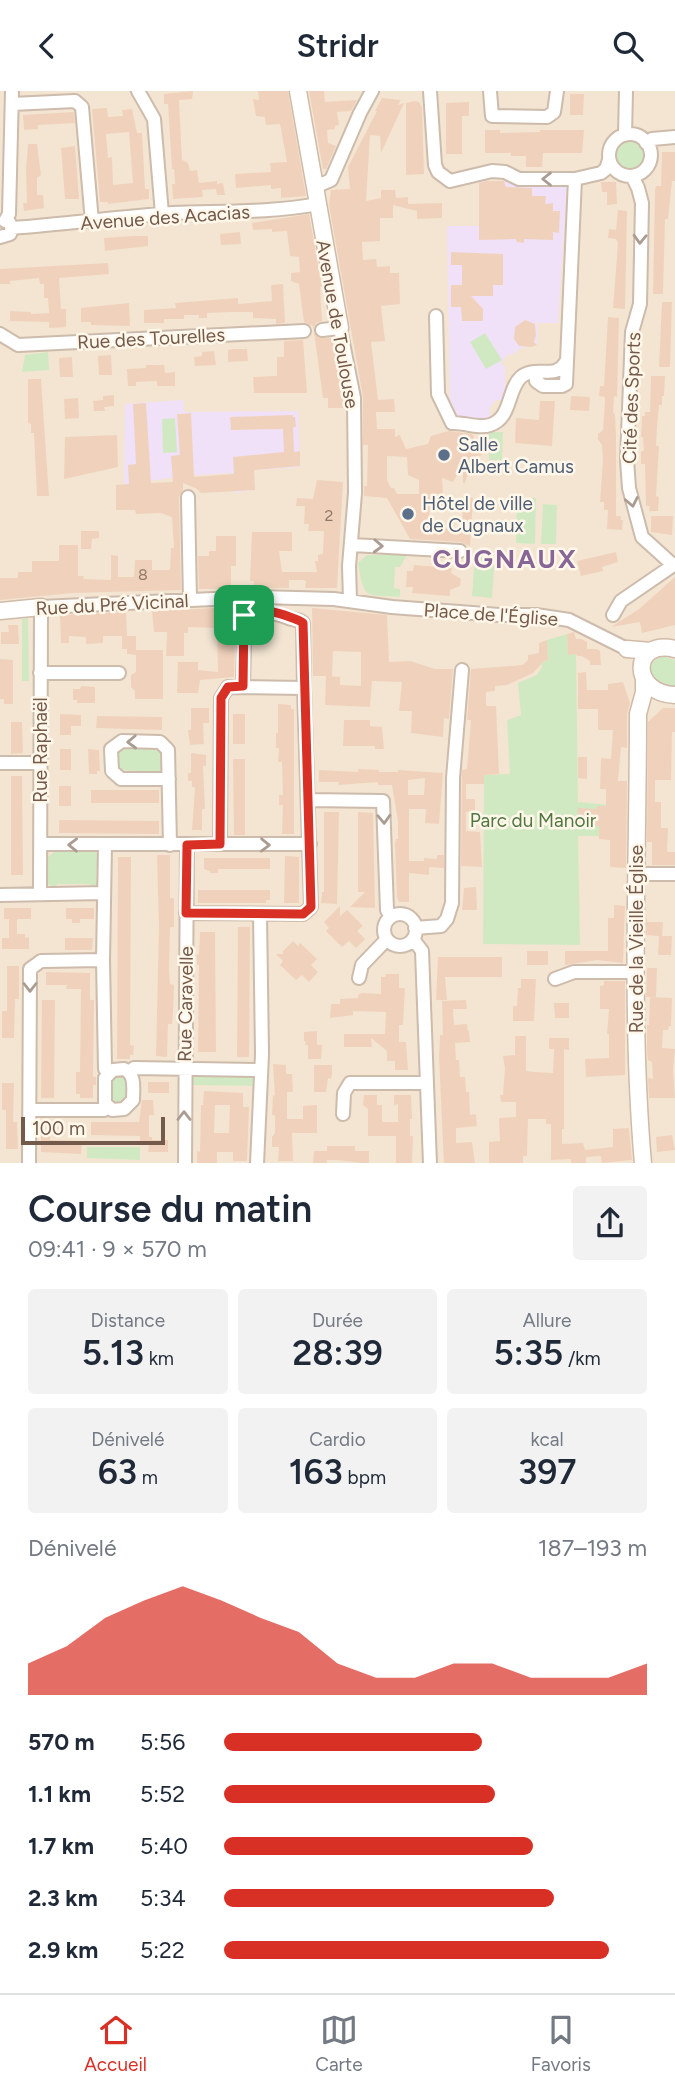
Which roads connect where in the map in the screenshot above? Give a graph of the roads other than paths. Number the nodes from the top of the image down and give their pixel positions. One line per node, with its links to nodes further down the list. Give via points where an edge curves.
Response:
1 (138, 91): 17 (street, via 154,118)
2 (298, 91): 15 (street, Avenue de Toulouse)
3 (372, 91): 15 (street, via 329,182)
4 (430, 91): 14 (street, one-way to 4, via 519,179 505,171 450,181 435,165)
5 (490, 91): 6 (street, via 492,116 547,117 554,113)
6 (557, 91)
7 (626, 91): 9 (street)
8 (12, 98): 18 (street, via 75,101 82,107); 19 (street)
9 (625, 135): 11 (street); 12 (street, via 613,142)
10 (675, 137): 11 (street)
11 (646, 143): 13 (street, via 650,151 647,167)
12 (609, 160): 13 (street, via 615,171); 14 (street, via 601,173)
13 (632, 176): 29 (street, Cité des Sports, one-way to 29, via 642,203 640,304 632,332 628,405 629,488 642,537)
14 (575, 179): 21 (street, via 563,368 520,377 506,409 487,426 452,423 440,401)
15 (315, 187): 16 (street, Avenue de Toulouse)
16 (318, 204): 17 (street, Avenue des Acacias, via 258,212); 22 (street, Avenue de Toulouse)
17 (162, 214): 18 (street, Avenue des Acacias)
18 (92, 222): 19 (street, Avenue des Acacias)
19 (6, 223): 20 (street, via 9,236)
20 (0, 237)
21 (436, 316)
22 (340, 328): 23 (street); 27 (street, Avenue de Toulouse, via 354,398)
23 (322, 330)
24 (304, 331): 25 (street, Rue des Tourelles, via 18,345)
25 (0, 334)
26 (188, 497): 31 (street)
27 (352, 545): 28 (street, one-way to 28); 32 (street, Avenue de Toulouse)
28 (460, 551)
29 (673, 564): 36 (street, via 621,601)
30 (246, 598): 31 (street, Rue du Pré Vicinal); 32 (street, Rue du Pré Vicinal); 35 (street)
31 (190, 600): 33 (street, Rue du Pré Vicinal)
32 (349, 600): 38 (street, Place de l'Église, via 569,620)
33 (41, 607): 34 (street, Rue du Pré Vicinal); 41 (street, Rue Raphaël)
34 (0, 611)
35 (244, 615): 44 (street); 45 (street, via 273,612 303,623)
36 (613, 615)
37 (674, 648): 39 (street, Place de l'Église)
38 (627, 649): 39 (street, Place de l'Église); 43 (street, Place de l'Église)
39 (651, 650): 43 (street, Rue de la Vieille Église, via 644,659)
40 (462, 670): 66 (street, via 453,778 452,903 441,926)
41 (40, 673): 42 (street); 49 (street, Rue Raphaël)
42 (119, 673)
43 (643, 675): 46 (street, Place de l'Église); 47 (street, Rue de la Vieille Église)
44 (243, 686): 45 (street); 53 (street, via 228,687 221,698)
45 (304, 688): 51 (street)
46 (669, 695): 47 (street)
47 (638, 714): 58 (street, Rue de la Vieille Église)
48 (0, 763): 49 (street)
49 (40, 763): 52 (street, Rue Raphaël)
50 (169, 779): 50 (street, one-way to 50, via 168,750 160,742 122,741 111,749 112,771 121,779); 56 (street)
51 (308, 800): 54 (street); 65 (street, one-way to 65, via 383,801 387,910)
52 (41, 844): 55 (street, one-way to 52); 61 (street, Rue Raphaël)
53 (220, 844): 54 (street, one-way to 54); 57 (street)
54 (310, 844): 64 (street, via 311,907 303,914)
55 (105, 845): 56 (street); 60 (street)
56 (170, 845): 57 (street)
57 (187, 845): 63 (street, Rue Caravelle)
58 (637, 874): 59 (street); 69 (street, Rue de la Vieille Église)
59 (675, 874)
60 (104, 893): 61 (street); 68 (street)
61 (40, 894): 62 (street)
62 (0, 895)
63 (186, 913): 64 (street); 72 (street, Rue Caravelle)
64 (260, 914): 73 (street)
65 (391, 917): 66 (street, via 401,914 411,919); 67 (street, via 384,930)
66 (414, 934): 67 (street, via 403,945); 76 (street, via 422,951)
67 (387, 939): 70 (street, via 362,965)
68 (103, 960): 75 (street, via 105,1069); 78 (street, one-way to 78, via 41,961 30,969)
69 (636, 972): 71 (street, via 574,972); 84 (street, Rue de la Vieille Église)
70 (359, 978)
71 (555, 979)
72 (184, 1069): 73 (street); 74 (street, via 134,1068); 81 (street, Rue Caravelle, one-way to 72)
73 (259, 1070): 82 (street)
74 (129, 1072): 75 (street); 77 (street, via 133,1100 124,1109)
75 (109, 1073): 77 (street)
76 (426, 1083): 79 (street, via 350,1083); 83 (street)
77 (108, 1107): 78 (street)
78 (30, 1110): 80 (street)
79 (342, 1114)
80 (29, 1163)
81 (184, 1163)
82 (257, 1163)
83 (430, 1163)
84 (643, 1163)

